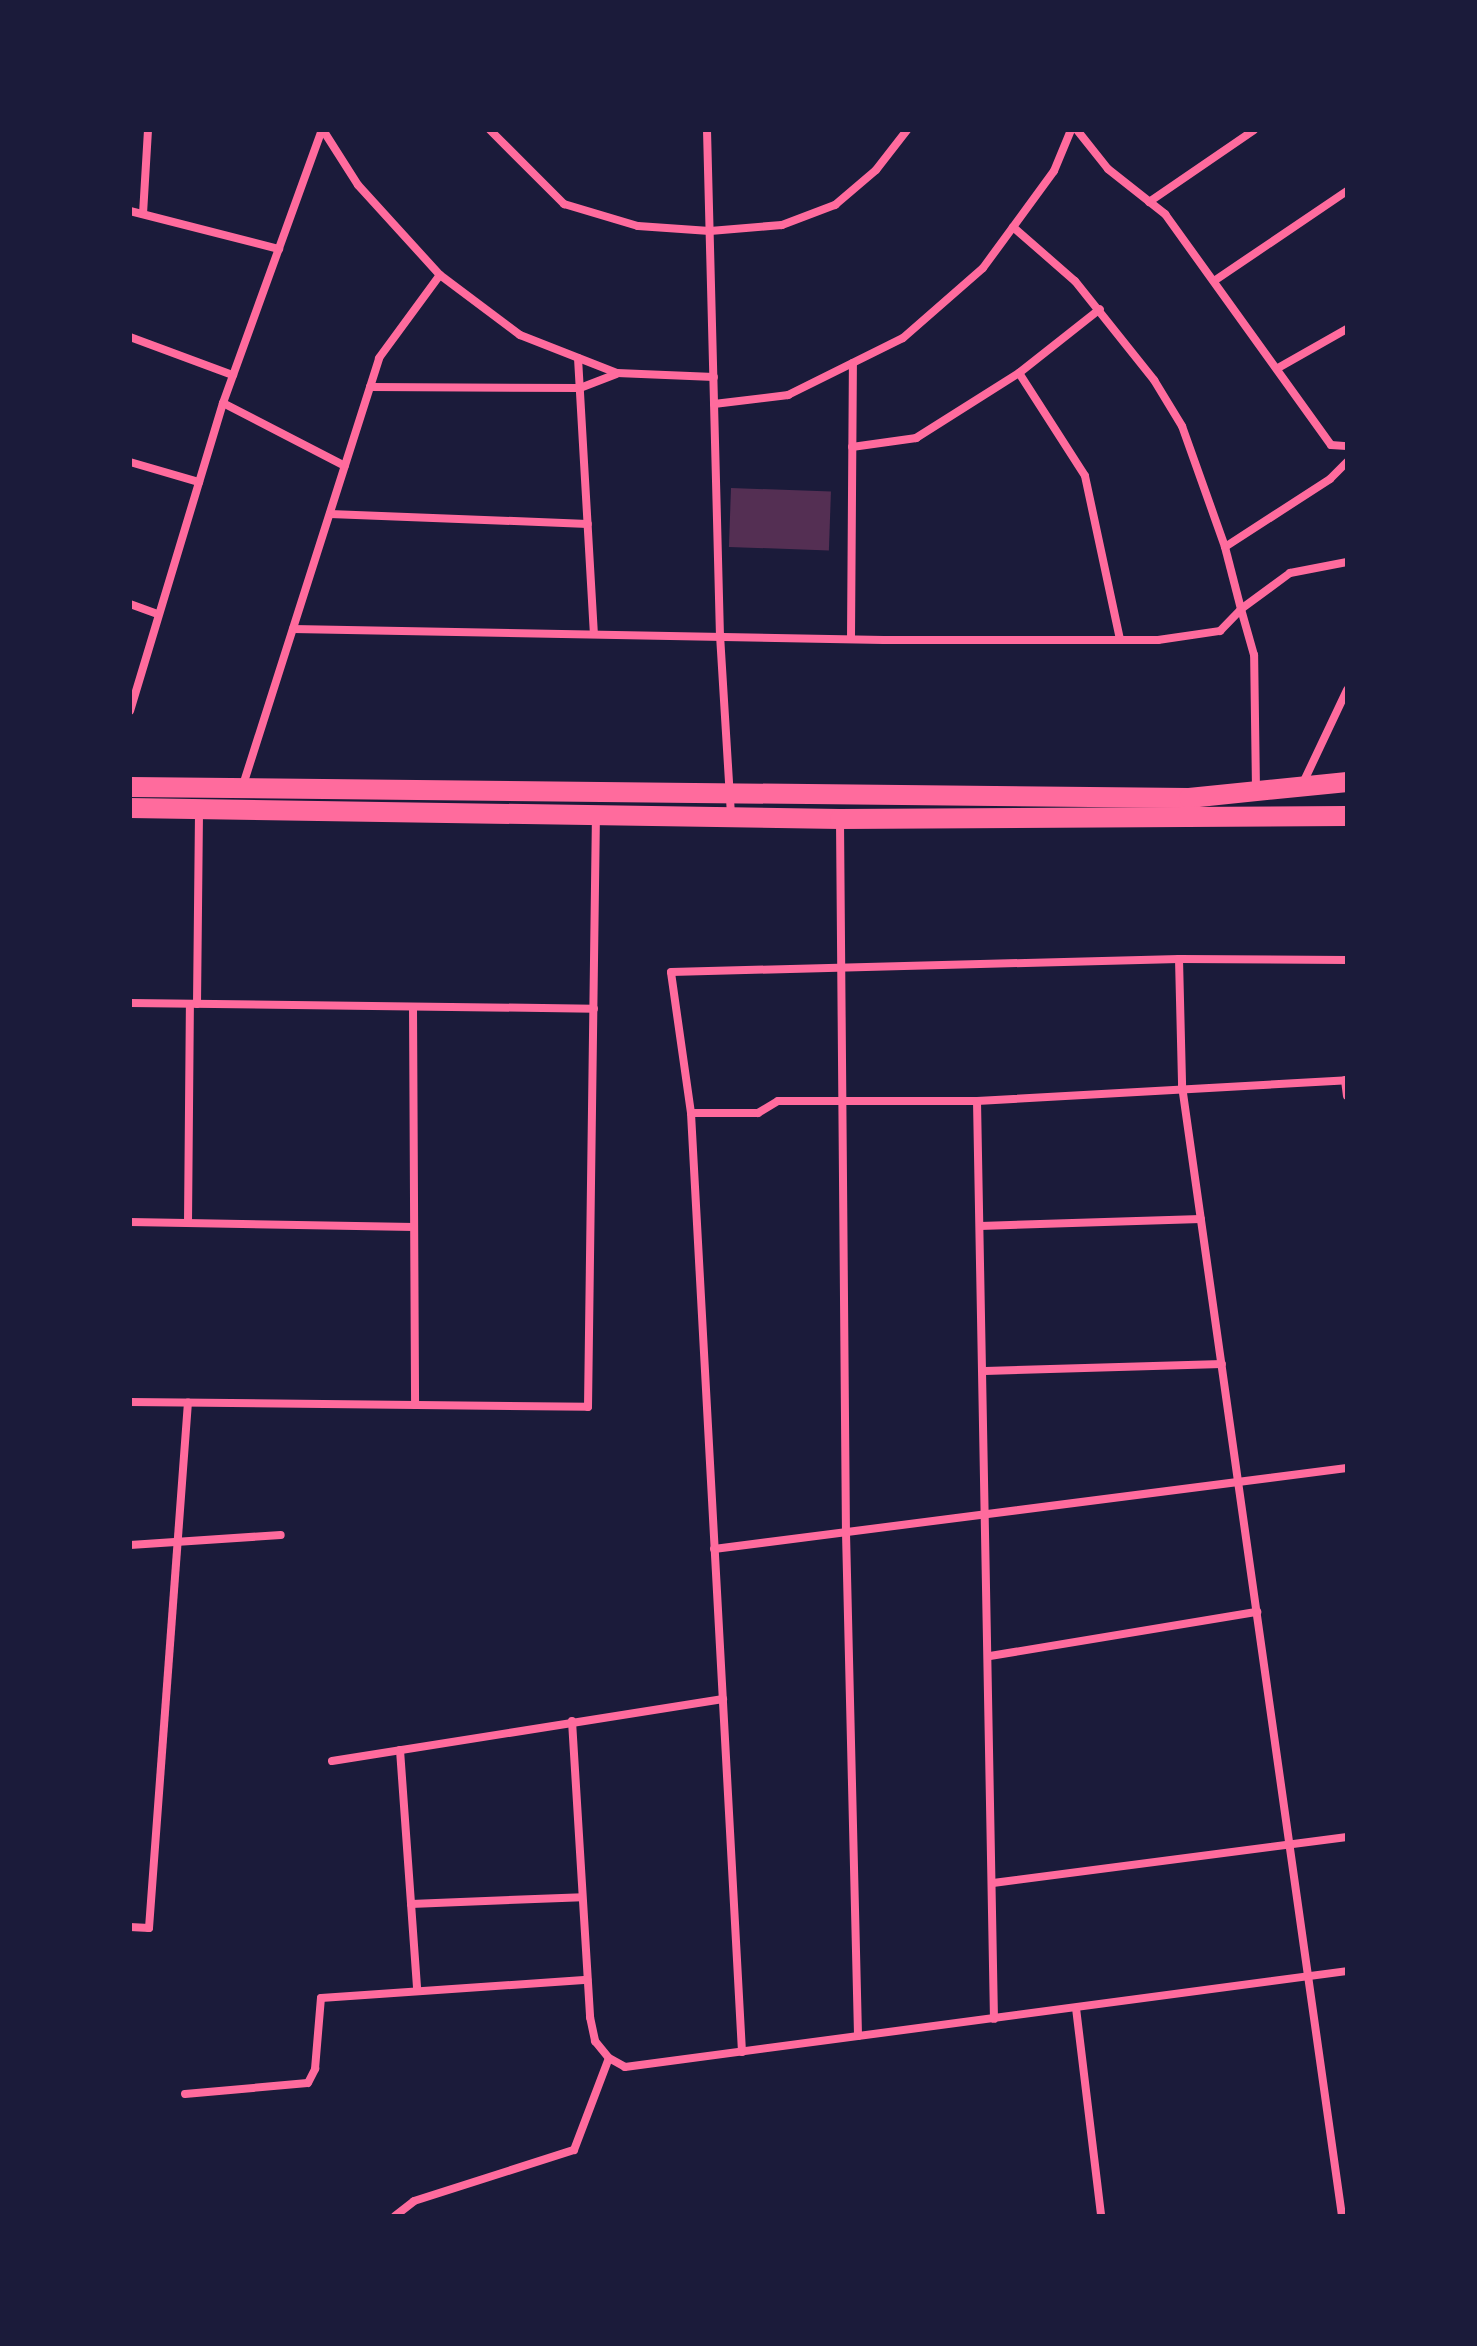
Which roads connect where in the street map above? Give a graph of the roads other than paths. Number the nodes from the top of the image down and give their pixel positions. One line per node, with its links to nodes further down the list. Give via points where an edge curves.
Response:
1 (148, 130): 12 (street)
2 (322, 130): 15 (street); 16 (street, via 358,185)
3 (490, 130): 14 (street, via 564,204 638,226)
4 (707, 130): 14 (street)
5 (907, 130): 14 (street, via 876,170 835,205 782,225)
6 (1071, 130): 13 (street, via 1054,171)
7 (1077, 130): 10 (street, via 1108,169)
8 (1254, 130): 10 (street)
9 (1347, 191): 17 (street)
10 (1149, 202): 17 (street, via 1165,214)
11 (130, 211): 12 (street)
12 (143, 214): 15 (street)
13 (1013, 227): 18 (street); 22 (street, via 983,268 903,338)
14 (710, 231): 27 (street)
15 (279, 249): 26 (street)
16 (440, 275): 21 (street, via 520,335); 28 (street, via 379,358)
17 (1214, 281): 23 (street)
18 (1100, 309): 25 (street); 40 (street, via 1182,426)
19 (1347, 329): 23 (street)
20 (130, 337): 26 (street)
21 (578, 358): 24 (street); 29 (street)
22 (853, 363): 31 (street, via 788,395); 33 (street)
23 (1278, 368): 32 (street, via 1331,445)
24 (617, 373): 27 (street); 29 (street)
25 (1019, 373): 33 (street, via 916,438); 49 (street, via 1085,476)
26 (233, 375): 30 (street)
27 (714, 377): 31 (street)
28 (370, 387): 29 (street); 36 (street)
29 (580, 388): 39 (street)
30 (223, 403): 36 (street); 37 (street)
31 (714, 404): 47 (street)
32 (1347, 446)
33 (852, 447): 48 (street)
34 (130, 462): 37 (street)
35 (1347, 462): 40 (street, via 1330,479)
36 (345, 466): 38 (street)
37 (199, 482): 44 (street)
38 (330, 514): 39 (street); 45 (street)
39 (588, 524): 46 (street)
40 (1225, 547): 43 (street)
41 (1347, 562): 43 (street, via 1290,573)
42 (130, 604): 44 (street)
43 (1241, 609): 49 (street, via 1220,631 1158,640); 56 (street, via 1254,655)
44 (158, 614): 51 (street)
45 (293, 629): 46 (street); 55 (street)
46 (594, 634): 47 (street)
47 (720, 635): 48 (street); 57 (street)
48 (851, 638): 49 (street)
49 (1120, 639)
50 (1347, 690): 54 (street)
51 (130, 711)
52 (1347, 782): 54 (highway)
53 (130, 787): 55 (highway)
54 (1301, 787): 56 (highway)
55 (242, 789): 57 (highway)
56 (1256, 791): 57 (highway, via 1189,798)
57 (730, 795): 62 (street)
58 (130, 808): 59 (highway)
59 (199, 809): 60 (highway); 68 (street)
60 (596, 815): 62 (highway); 70 (street)
61 (1347, 816): 63 (highway)
62 (731, 817): 63 (highway)
63 (840, 819): 66 (street)
64 (1179, 959): 65 (street); 66 (street); 72 (street)
65 (1347, 960)
66 (841, 971): 74 (street); 76 (street, via 671,972)
67 (130, 1003): 68 (street)
68 (193, 1004): 69 (street); 79 (street)
69 (413, 1007): 70 (street); 81 (street)
70 (594, 1009): 86 (street, via 588,1407)
71 (1346, 1080): 72 (street); 73 (street)
72 (1182, 1086): 75 (street); 77 (street)
73 (1347, 1096)
74 (842, 1101): 75 (street); 76 (street, via 778,1101 758,1113); 90 (street)
75 (977, 1101): 80 (street)
76 (691, 1113): 94 (street)
77 (1201, 1219): 80 (street); 82 (street)
78 (130, 1222): 79 (street)
79 (188, 1223): 81 (street)
80 (980, 1226): 83 (street)
81 (414, 1227): 86 (street)
82 (1222, 1364): 83 (street); 88 (street)
83 (985, 1371): 89 (street)
84 (130, 1402): 85 (street)
85 (188, 1402): 86 (street); 93 (street)
86 (415, 1405)
87 (1347, 1468): 88 (street)
88 (1240, 1486): 89 (street); 95 (street)
89 (988, 1513): 90 (street); 96 (street)
90 (846, 1533): 94 (street); 113 (street)
91 (281, 1535): 93 (street)
92 (130, 1545): 93 (street)
93 (177, 1546): 106 (street, via 149,1928)
94 (714, 1549): 97 (street)
95 (1257, 1612): 96 (street); 102 (street)
96 (990, 1656): 103 (street)
97 (723, 1699): 98 (street); 114 (street)
98 (572, 1721): 99 (street); 104 (street)
99 (400, 1750): 100 (street); 105 (street)
100 (332, 1761)
101 (1347, 1837): 102 (street)
102 (1288, 1844): 103 (street); 108 (street)
103 (993, 1883): 112 (street)
104 (582, 1897): 105 (street); 109 (street)
105 (411, 1904): 110 (street)
106 (130, 1927)
107 (1347, 1971): 108 (street)
108 (1306, 1977): 111 (street); 119 (street)
109 (587, 1980): 110 (street); 115 (street, via 595,2041)
110 (417, 1990): 116 (street, via 321,1998 315,2069 308,2083)
111 (1076, 2008): 112 (street); 118 (street)
112 (994, 2019): 113 (street)
113 (858, 2036): 114 (street)
114 (742, 2052): 115 (street, via 651,2067 625,2067)
115 (609, 2058): 117 (street, via 574,2150 414,2201)
116 (185, 2094)
117 (395, 2216)
118 (1101, 2216)
119 (1342, 2216)

